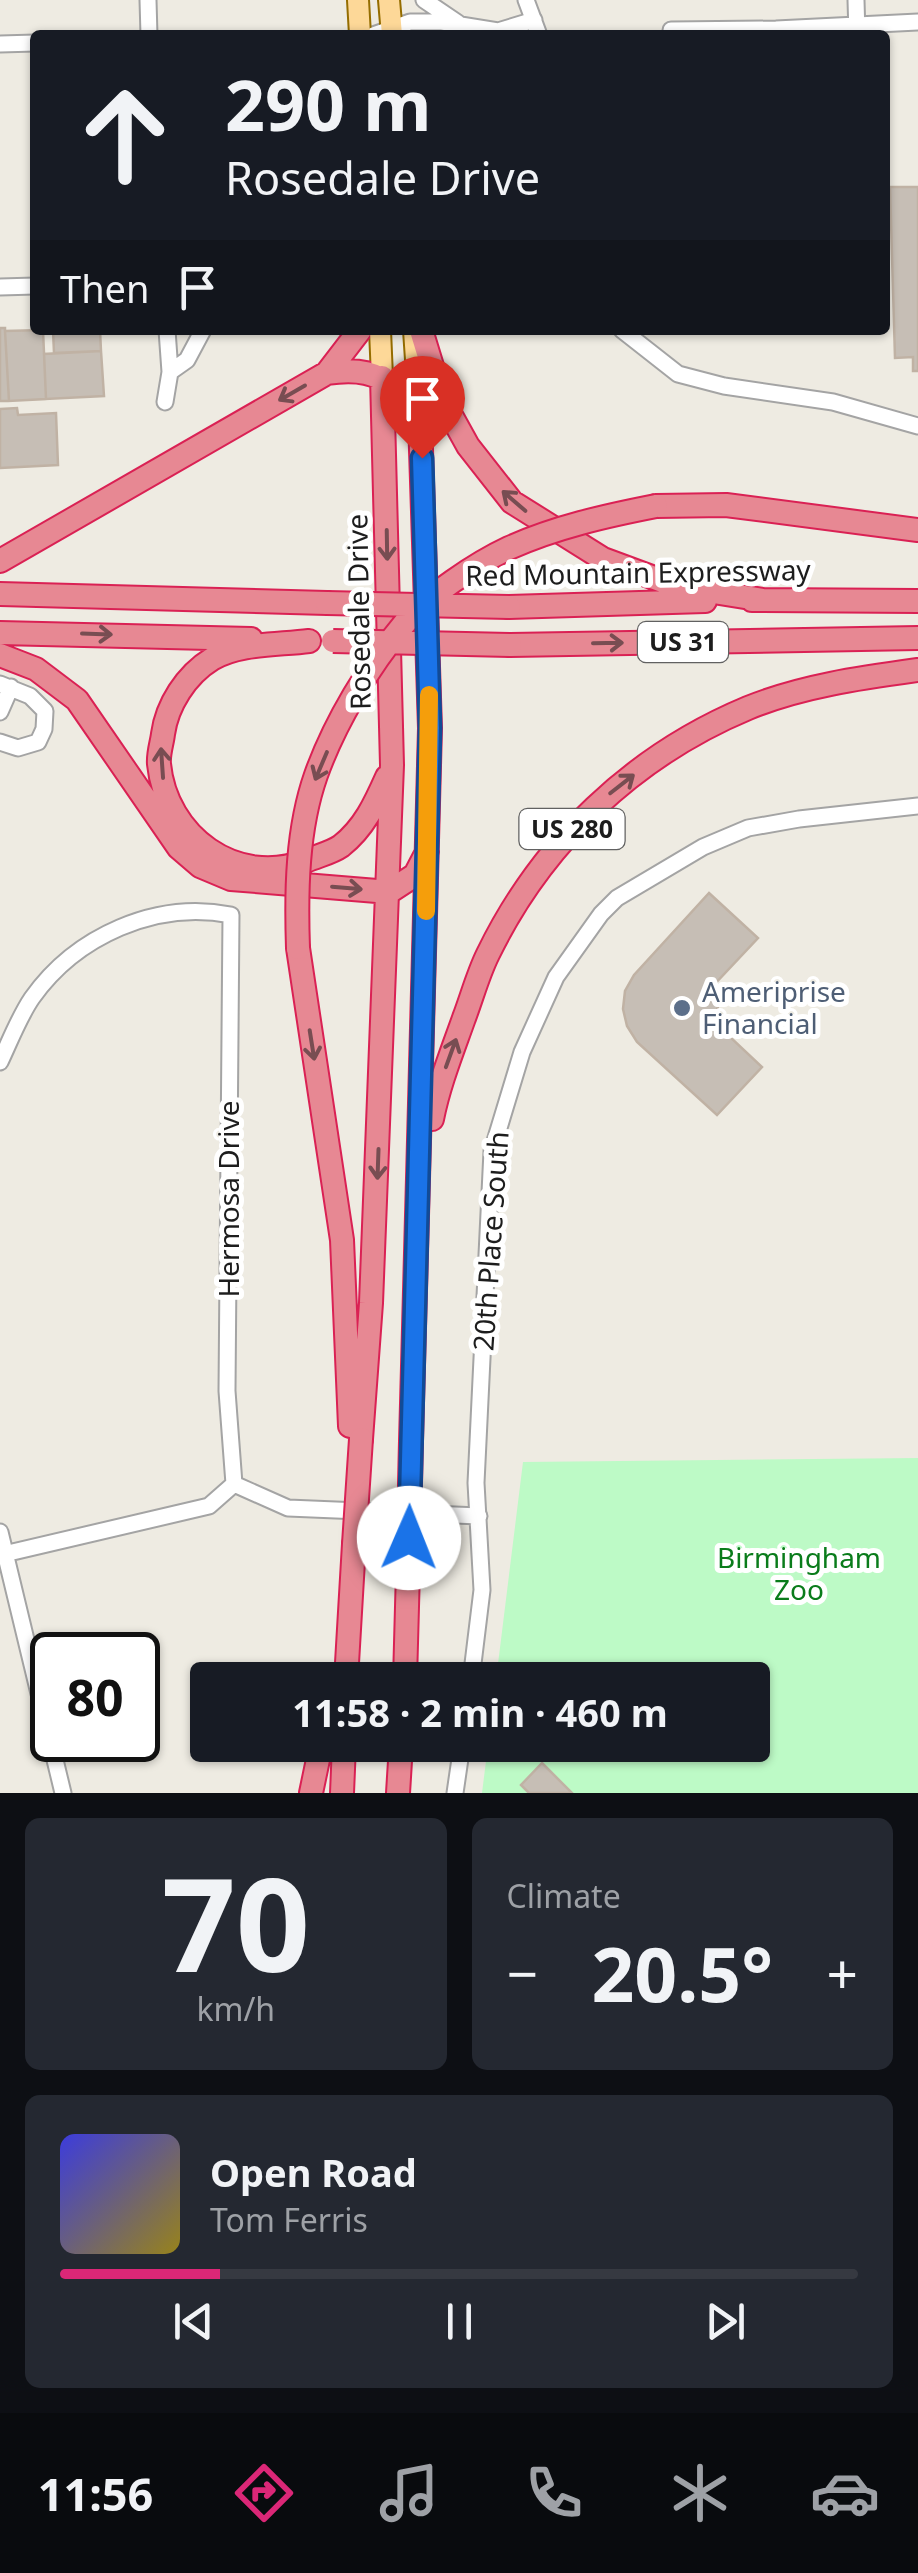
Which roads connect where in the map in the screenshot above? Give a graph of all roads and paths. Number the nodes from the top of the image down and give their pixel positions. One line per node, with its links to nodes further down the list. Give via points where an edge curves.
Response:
1 (148, 0): 9 (street)
2 (358, 0): 10 (main road)
3 (389, 0): 11 (main road)
4 (424, 0): 14 (street)
5 (526, 0): 8 (street)
6 (856, 0): 17 (street)
7 (918, 22): 17 (street)
8 (536, 27): 15 (street)
9 (150, 30)
10 (360, 30)
11 (385, 30)
12 (392, 30): 13 (street, via 410,22 442,22)
13 (467, 30)
14 (469, 30)
15 (508, 30)
16 (672, 30): 17 (street)
17 (857, 30)
18 (30, 42): 19 (street)
19 (0, 44)
20 (30, 286): 21 (street)
21 (0, 287)
22 (167, 335): 29 (street)
23 (200, 335): 29 (street)
24 (356, 335): 30 (highway)
25 (380, 335): 31 (main road, Rosedale Drive)
26 (417, 335): 33 (main road)
27 (419, 335): 38 (highway, one-way to 27, via 676,586 603,559 512,502 468,446)
28 (628, 335): 34 (street, via 678,374 833,402)
29 (170, 372): 32 (street)
30 (327, 373): 31 (highway, via 355,369); 36 (highway, one-way to 36)
31 (382, 377): 33 (highway); 48 (highway, Rosedale Drive, one-way to 48)
32 (165, 402)
33 (420, 419): 50 (highway)
34 (918, 426)
35 (918, 530): 54 (highway, one-way to 54, bridge, via 726,505 656,506 597,518 506,550 457,580 406,621 355,694 316,775 300,846 298,948 342,1240)
36 (0, 561)
37 (0, 594): 38 (highway, Red Mountain Expressway / US 31, bridge, via 509,606)
38 (763, 600): 39 (highway, Red Mountain Expressway / US 31)
39 (918, 600)
40 (0, 632): 42 (highway, US 31, one-way to 42)
41 (918, 638): 42 (highway, US 31, one-way to 41, bridge)
42 (308, 641): 48 (highway, one-way to 42, via 370,816 339,847 289,867 266,870 233,862 186,832 172,811 159,762 166,715 188,680 233,651)
43 (0, 655): 51 (highway, one-way to 51, via 36,668 78,700 179,848 200,866 231,879)
44 (918, 670): 53 (highway, US 280, one-way to 44, via 439,1087 486,957 552,851 590,810 648,764 750,707 826,684)
45 (6, 685): 46 (street); 47 (street, via 45,711 44,728 38,742 18,748)
46 (0, 712)
47 (0, 742)
48 (392, 765): 51 (highway, Rosedale Drive)
49 (918, 806): 56 (street, 20th Place South, via 800,818 703,846 618,898 556,977 522,1052 492,1152)
50 (428, 850): 51 (highway, via 414,875); 53 (highway)
51 (389, 892): 54 (highway, Rosedale Drive, one-way to 54, via 372,1304)
52 (0, 1062): 55 (street, Hermosa Drive, via 32,998 92,941 163,913 231,915 227,1391)
53 (420, 1182): 62 (highway, US 280, bridge)
54 (356, 1440): 59 (highway, bridge)
55 (234, 1484): 56 (street, via 288,1508); 58 (street, via 209,1506)
56 (478, 1516): 63 (street, 20th Place South, via 482,1590)
57 (0, 1532): 58 (street)
58 (3, 1555): 69 (street)
59 (349, 1618): 60 (highway); 61 (highway)
60 (340, 1662)
61 (347, 1662)
62 (405, 1662)
63 (473, 1662)
64 (318, 1762): 70 (highway)
65 (343, 1762): 71 (highway)
66 (402, 1762): 72 (highway)
67 (405, 1762): 73 (highway)
68 (460, 1762): 74 (street)
69 (63, 1793)
70 (311, 1793)
71 (342, 1793)
72 (398, 1793)
73 (407, 1793)
74 (456, 1793)

